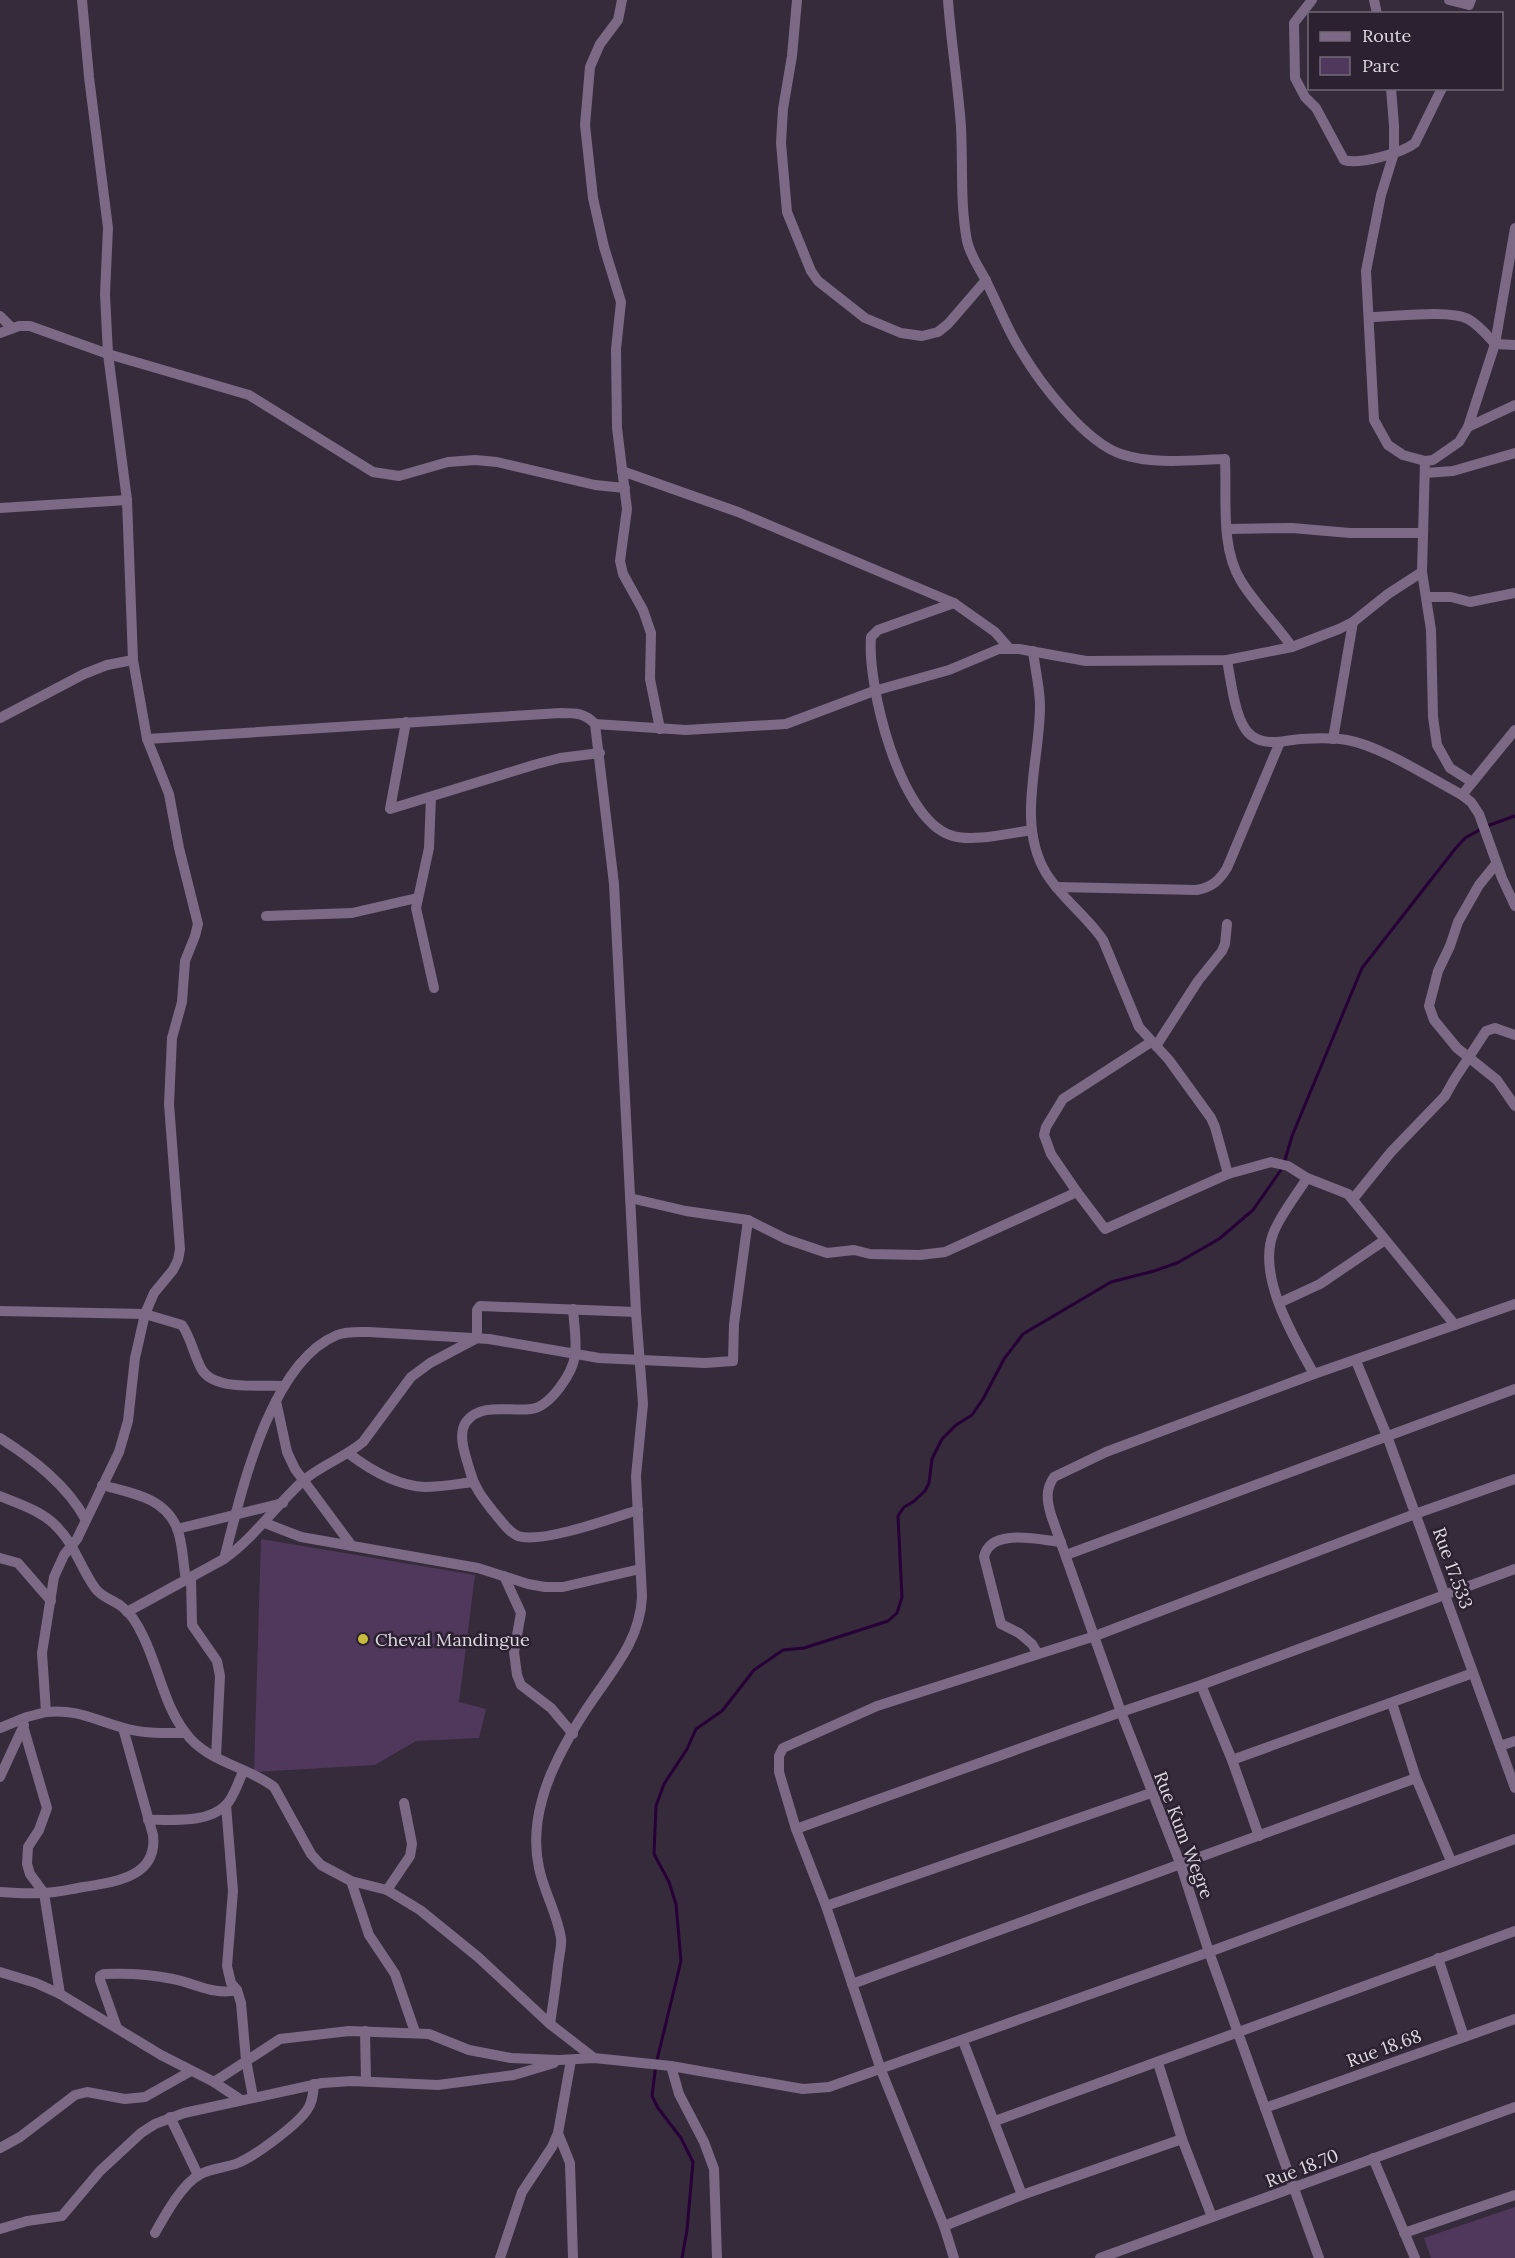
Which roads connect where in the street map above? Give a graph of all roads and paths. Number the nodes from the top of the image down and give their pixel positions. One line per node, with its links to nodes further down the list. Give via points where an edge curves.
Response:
1 (82, 0): 19 (street, via 108,228)
2 (622, 0): 24 (street, via 618,20 600,44 590,68 585,125 593,198 621,302 616,387)
3 (796, 0): 12 (street, via 781,143 787,212 815,276 865,318 901,333 922,336 938,332 948,324)
4 (948, 0): 12 (street, via 967,240 975,264)
5 (1312, 0): 10 (street, via 1293,28 1295,78 1299,86 1316,108 1344,160 1353,162)
6 (1449, 0): 7 (street)
7 (1469, 6)
8 (1391, 90): 10 (street)
9 (1441, 90): 10 (street, via 1419,139)
10 (1394, 153): 14 (street, via 1366,271)
11 (1515, 228): 17 (street)
12 (986, 280): 29 (street, via 1035,372 1078,423 1106,447 1153,460 1225,459)
13 (0, 316): 15 (street)
14 (1369, 317): 17 (street, via 1452,314 1478,325); 23 (street, via 1374,420 1388,446)
15 (12, 328): 16 (street); 19 (street, via 30,326)
16 (0, 333)
17 (1495, 344): 18 (street); 21 (street)
18 (1515, 345)
19 (108, 354): 26 (street, via 249,395 373,472 399,476 448,462 476,460); 27 (street)
20 (1515, 405): 21 (street)
21 (1468, 427): 23 (street, via 1449,451)
22 (1515, 453): 25 (street, via 1453,471)
23 (1425, 461): 25 (street)
24 (622, 471): 26 (street); 34 (street, via 738,512)
25 (1425, 473): 30 (street)
26 (625, 488): 45 (street, via 627,509 621,561 623,574 651,633 650,680)
27 (127, 500): 28 (street); 39 (street)
28 (0, 508)
29 (1228, 529): 30 (street); 36 (street, via 1234,567 1242,582)
30 (1423, 533): 31 (street)
31 (1422, 572): 33 (street); 35 (street)
32 (1515, 592): 33 (street, via 1470,602)
33 (1426, 597): 51 (street, via 1437,745 1450,768)
34 (954, 603): 37 (street, via 995,632); 41 (street, via 874,633 870,645)
35 (1353, 622): 36 (street); 48 (street)
36 (1292, 647): 40 (street)
37 (1009, 648): 38 (street); 41 (street)
38 (1033, 651): 40 (street, via 1086,662); 54 (street, via 1040,704)
39 (133, 660): 42 (street, via 84,674); 47 (street)
40 (1227, 660): 49 (street, via 1244,729 1261,741)
41 (874, 691): 45 (street, via 786,724); 54 (street, via 887,743 903,778 913,798 940,831 962,838)
42 (0, 718)
43 (406, 722): 44 (street, via 580,713); 47 (street); 53 (street, via 390,809)
44 (596, 724): 45 (street); 50 (street)
45 (660, 729)
46 (1515, 730): 51 (street)
47 (147, 739): 78 (street, via 169,794 198,924 184,962 182,1002 172,1038 169,1104 180,1249 173,1270 154,1293)
48 (1333, 739): 49 (street); 52 (street, via 1369,747)
49 (1280, 742): 56 (street, via 1227,868 1220,880 1208,888)
50 (600, 753): 53 (street, via 560,758); 69 (street, via 614,884)
51 (1472, 782): 52 (street)
52 (1462, 795): 55 (street, via 1479,814)
53 (431, 797): 57 (street, via 429,848)
54 (1032, 830): 56 (street, via 1041,862)
55 (1496, 864): 58 (street); 64 (street, via 1462,914 1438,971 1429,1006 1434,1020)
56 (1056, 886): 63 (street, via 1103,940 1139,1028)
57 (417, 898): 59 (street, via 352,913); 61 (street)
58 (1515, 906)
59 (266, 916)
60 (1227, 924): 63 (street, via 1222,951)
61 (434, 988)
62 (1515, 1035): 64 (street, via 1490,1028)
63 (1153, 1044): 66 (street, via 1211,1118); 68 (street, via 1063,1099 1046,1127 1045,1143)
64 (1468, 1057): 65 (street, via 1497,1080); 70 (street, via 1445,1096)
65 (1515, 1106)
66 (1228, 1174): 67 (street, via 1271,1162 1288,1166); 68 (street, via 1105,1229)
67 (1307, 1178): 70 (street); 73 (street, via 1272,1235 1270,1263)
68 (1077, 1192): 71 (street, via 970,1242 933,1254 827,1252 786,1239)
69 (630, 1198): 71 (street); 77 (street)
70 (1353, 1199): 72 (street)
71 (748, 1220): 82 (street, via 733,1361 699,1363)
72 (1385, 1240): 73 (street, via 1320,1284); 79 (street)
73 (1279, 1303): 84 (street)
74 (1515, 1304): 79 (street)
75 (573, 1310): 77 (street); 80 (street, via 483,1305 477,1310); 81 (street)
76 (0, 1311): 78 (street)
77 (636, 1312): 82 (street)
78 (145, 1314): 85 (street, via 182,1325 203,1372 212,1380); 94 (street, via 128,1421)
79 (1455, 1325): 83 (street)
80 (477, 1338): 81 (street); 85 (street, via 369,1332 338,1335 309,1356); 90 (street, via 419,1370 399,1390 363,1442)
81 (575, 1355): 82 (street); 93 (street, via 565,1381 543,1404 533,1409 491,1409 467,1420 463,1438)
82 (639, 1358): 97 (street, via 644,1404 636,1476)
83 (1356, 1361): 84 (street); 88 (street, Rue 17.533)
84 (1314, 1374): 103 (street, Rue Kum Wegre, via 1063,1471 1049,1484 1047,1502)
85 (284, 1386): 87 (street)
86 (1515, 1389): 88 (street)
87 (276, 1401): 92 (street, via 287,1452); 98 (street, via 261,1432)
88 (1387, 1436): 99 (street, Rue 17.533); 106 (street)
89 (0, 1438): 100 (street, via 53,1478)
90 (348, 1453): 92 (street); 93 (street, via 381,1474 416,1486)
91 (1515, 1479): 99 (street)
92 (303, 1481): 96 (street); 104 (street)
93 (472, 1482): 97 (street, via 504,1524 519,1536 571,1530)
94 (102, 1485): 100 (street); 102 (street, via 153,1500 166,1510)
95 (0, 1496): 105 (street, via 44,1516)
96 (283, 1503): 98 (street); 101 (street)
97 (638, 1510): 109 (street)
98 (236, 1514): 102 (street); 108 (street)
99 (1415, 1514): 113 (street, Rue 17.533); 116 (street)
100 (86, 1520): 105 (street)
101 (265, 1523): 104 (street, via 301,1537); 108 (street)
102 (177, 1529): 112 (street)
103 (1061, 1542): 106 (street, Rue Kum Wegre); 117 (street, via 1013,1537 999,1539 985,1552 1001,1624 1019,1633)
104 (352, 1546): 111 (street)
105 (70, 1547): 114 (street, via 57,1569); 115 (street, via 96,1589)
106 (1066, 1555): 116 (street, Rue Kum Wegre)
107 (0, 1558): 114 (street, via 18,1563)
108 (224, 1559): 112 (street)
109 (639, 1569): 111 (street, via 563,1587 528,1584); 127 (street, via 642,1597 637,1629)
110 (1515, 1569): 113 (street)
111 (504, 1576): 127 (street, via 521,1613 514,1652 521,1685 551,1708)
112 (189, 1578): 115 (street); 130 (street, via 192,1625 218,1661)
113 (1445, 1594): 118 (street, Rue 17.533); 119 (street)
114 (51, 1601): 121 (street, via 42,1653)
115 (127, 1612): 126 (street, via 143,1636)
116 (1095, 1636): 117 (street); 122 (street, Rue Kum Wegre)
117 (1038, 1654): 140 (street, via 877,1706 783,1748 779,1772)
118 (1473, 1673): 120 (street); 129 (street, Rue 17.533)
119 (1201, 1685): 122 (street); 131 (street)
120 (1392, 1703): 131 (street); 134 (street)
121 (46, 1712): 123 (street); 125 (street, via 80,1713)
122 (1121, 1712): 136 (street, Rue Kum Wegre); 140 (street)
123 (25, 1721): 124 (street); 133 (street); 148 (street, via 47,1808 28,1847 27,1858 30,1874)
124 (0, 1728)
125 (123, 1728): 126 (street); 139 (street)
126 (185, 1733): 130 (street)
127 (573, 1734): 158 (street, via 549,1778 537,1820 539,1869 562,1941)
128 (1515, 1741): 129 (street)
129 (1500, 1746): 135 (street, Rue 17.533)
130 (216, 1757): 132 (street)
131 (1232, 1760): 141 (street)
132 (243, 1772): 138 (street); 145 (street, via 274,1787 311,1854 321,1865)
133 (0, 1777)
134 (1416, 1778): 141 (street); 143 (street)
135 (1515, 1788)
136 (1151, 1793): 144 (street, Rue Kum Wegre); 149 (street)
137 (405, 1803): 146 (street, via 412,1844 410,1856)
138 (226, 1805): 139 (street, via 196,1818); 155 (street, via 233,1891 226,1966)
139 (148, 1820): 148 (street, via 154,1845 143,1867 132,1876)
140 (796, 1829): 149 (street)
141 (1259, 1836): 144 (street)
142 (1515, 1839): 143 (street)
143 (1451, 1861): 151 (street)
144 (1180, 1863): 151 (street, Rue Kum Wegre); 154 (street)
145 (351, 1881): 146 (street); 162 (street, via 369,1935 395,1974)
146 (387, 1890): 158 (street, via 459,1941)
147 (0, 1892): 148 (street)
148 (44, 1893): 156 (street)
149 (826, 1906): 154 (street)
150 (1515, 1931): 152 (street)
151 (1209, 1952): 161 (street, Rue Kum Wegre); 164 (street)
152 (1438, 1958): 161 (street); 163 (street)
153 (0, 1972): 156 (street)
154 (852, 1984): 171 (street)
155 (237, 1990): 159 (street, via 218,1991 136,1972 104,1974 100,1980); 166 (street, via 242,2002)
156 (60, 1994): 159 (street)
157 (1515, 2019): 163 (street, Rue 18.68)
158 (550, 2024): 165 (street)
159 (117, 2028): 172 (street)
160 (365, 2031): 162 (street); 166 (street, via 280,2039); 173 (street)
161 (1237, 2031): 169 (street); 177 (street, Rue Kum Wegre)
162 (415, 2032): 167 (street, via 488,2054)
163 (1464, 2037): 177 (street, Rue 18.68)
164 (963, 2041): 171 (street); 180 (street)
165 (594, 2058): 168 (street); 170 (street)
166 (246, 2060): 174 (street); 176 (street)
167 (559, 2060): 168 (street); 173 (street, via 514,2075 459,2083)
168 (571, 2060): 181 (street)
169 (1158, 2063): 180 (street); 182 (street)
170 (671, 2066): 171 (street, via 803,2089 829,2087); 196 (street, via 679,2094 714,2169)
171 (881, 2070): 190 (street)
172 (191, 2071): 174 (street); 183 (street, via 145,2097 125,2099 87,2092 75,2095)
173 (366, 2081): 175 (street)
174 (214, 2082): 176 (street)
175 (314, 2084): 176 (street); 185 (street, via 307,2111 289,2128 237,2164)
176 (247, 2098): 179 (street)
177 (1265, 2108): 186 (street, Rue Kum Wegre)
178 (1515, 2108): 184 (street, Rue 18.70)
179 (170, 2117): 185 (street); 191 (street, via 141,2133 109,2161 62,2216)
180 (995, 2121): 187 (street)
181 (558, 2133): 194 (street, via 522,2192); 195 (street, via 570,2163)
182 (1182, 2139): 187 (street); 189 (street)
183 (0, 2148)
184 (1373, 2158): 186 (street, Rue 18.70); 193 (street)
185 (198, 2175): 192 (street, via 170,2206)
186 (1295, 2189): 189 (street, Rue 18.70); 199 (street, Rue Kum Wegre)
187 (1022, 2195): 190 (street)
188 (1515, 2195): 193 (street)
189 (1212, 2217): 198 (street, Rue 18.70)
190 (944, 2226): 197 (street)
191 (0, 2229)
192 (155, 2233)
193 (1404, 2233): 200 (street)
194 (500, 2258)
195 (573, 2258)
196 (717, 2258)
197 (954, 2258)
198 (1100, 2258)
199 (1319, 2258)
200 (1415, 2258)

